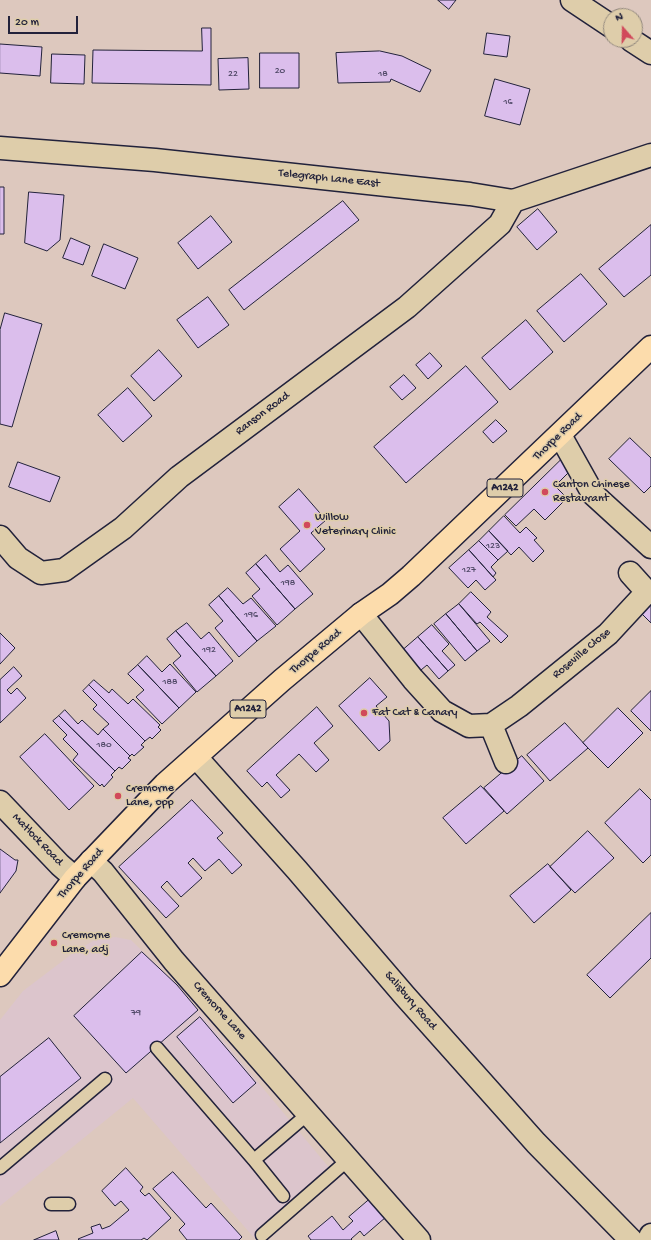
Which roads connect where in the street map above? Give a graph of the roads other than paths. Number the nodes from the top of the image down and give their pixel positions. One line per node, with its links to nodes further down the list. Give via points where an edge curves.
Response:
1 (572, 0): 2 (street)
2 (603, 21)
3 (0, 148): 5 (street, Telegraph Lane East, via 155,160)
4 (651, 155): 5 (street, Telegraph Lane East)
5 (513, 200): 8 (street, Ranson Road, via 500,224 407,307 179,477 123,528 64,570 41,573 18,558)
6 (651, 347): 7 (main road, Thorpe Road / A1242)
7 (560, 435): 9 (street, via 593,494); 11 (main road, Thorpe Road / A1242, via 411,576)
8 (0, 537)
9 (651, 547)
10 (630, 573): 12 (street, Roseville Close, via 647,592 608,634)
11 (361, 614): 12 (street, via 442,711 469,726); 13 (main road, Thorpe Road / A1242)
12 (491, 725): 14 (street)
13 (196, 757): 16 (main road, Thorpe Road / A1242, via 165,784); 31 (street, Salisbury Road, via 536,1143)
14 (506, 762)
15 (0, 802): 17 (street, Matlock Road)
16 (92, 861): 17 (main road, Thorpe Road / A1242); 21 (street, Cremorne Lane, via 174,961)
17 (75, 878): 18 (main road, Thorpe Road / A1242)
18 (0, 976)
19 (157, 1048): 23 (lane)
20 (105, 1079): 24 (lane)
21 (309, 1113): 22 (street, Cremorne Lane); 23 (lane)
22 (349, 1159): 29 (lane); 30 (street, Cremorne Lane)
23 (254, 1160): 25 (lane)
24 (0, 1168)
25 (282, 1196)
26 (51, 1204): 27 (lane)
27 (69, 1204)
28 (651, 1235): 32 (street)
29 (262, 1236)
30 (419, 1240)
31 (632, 1240)
32 (649, 1240)

